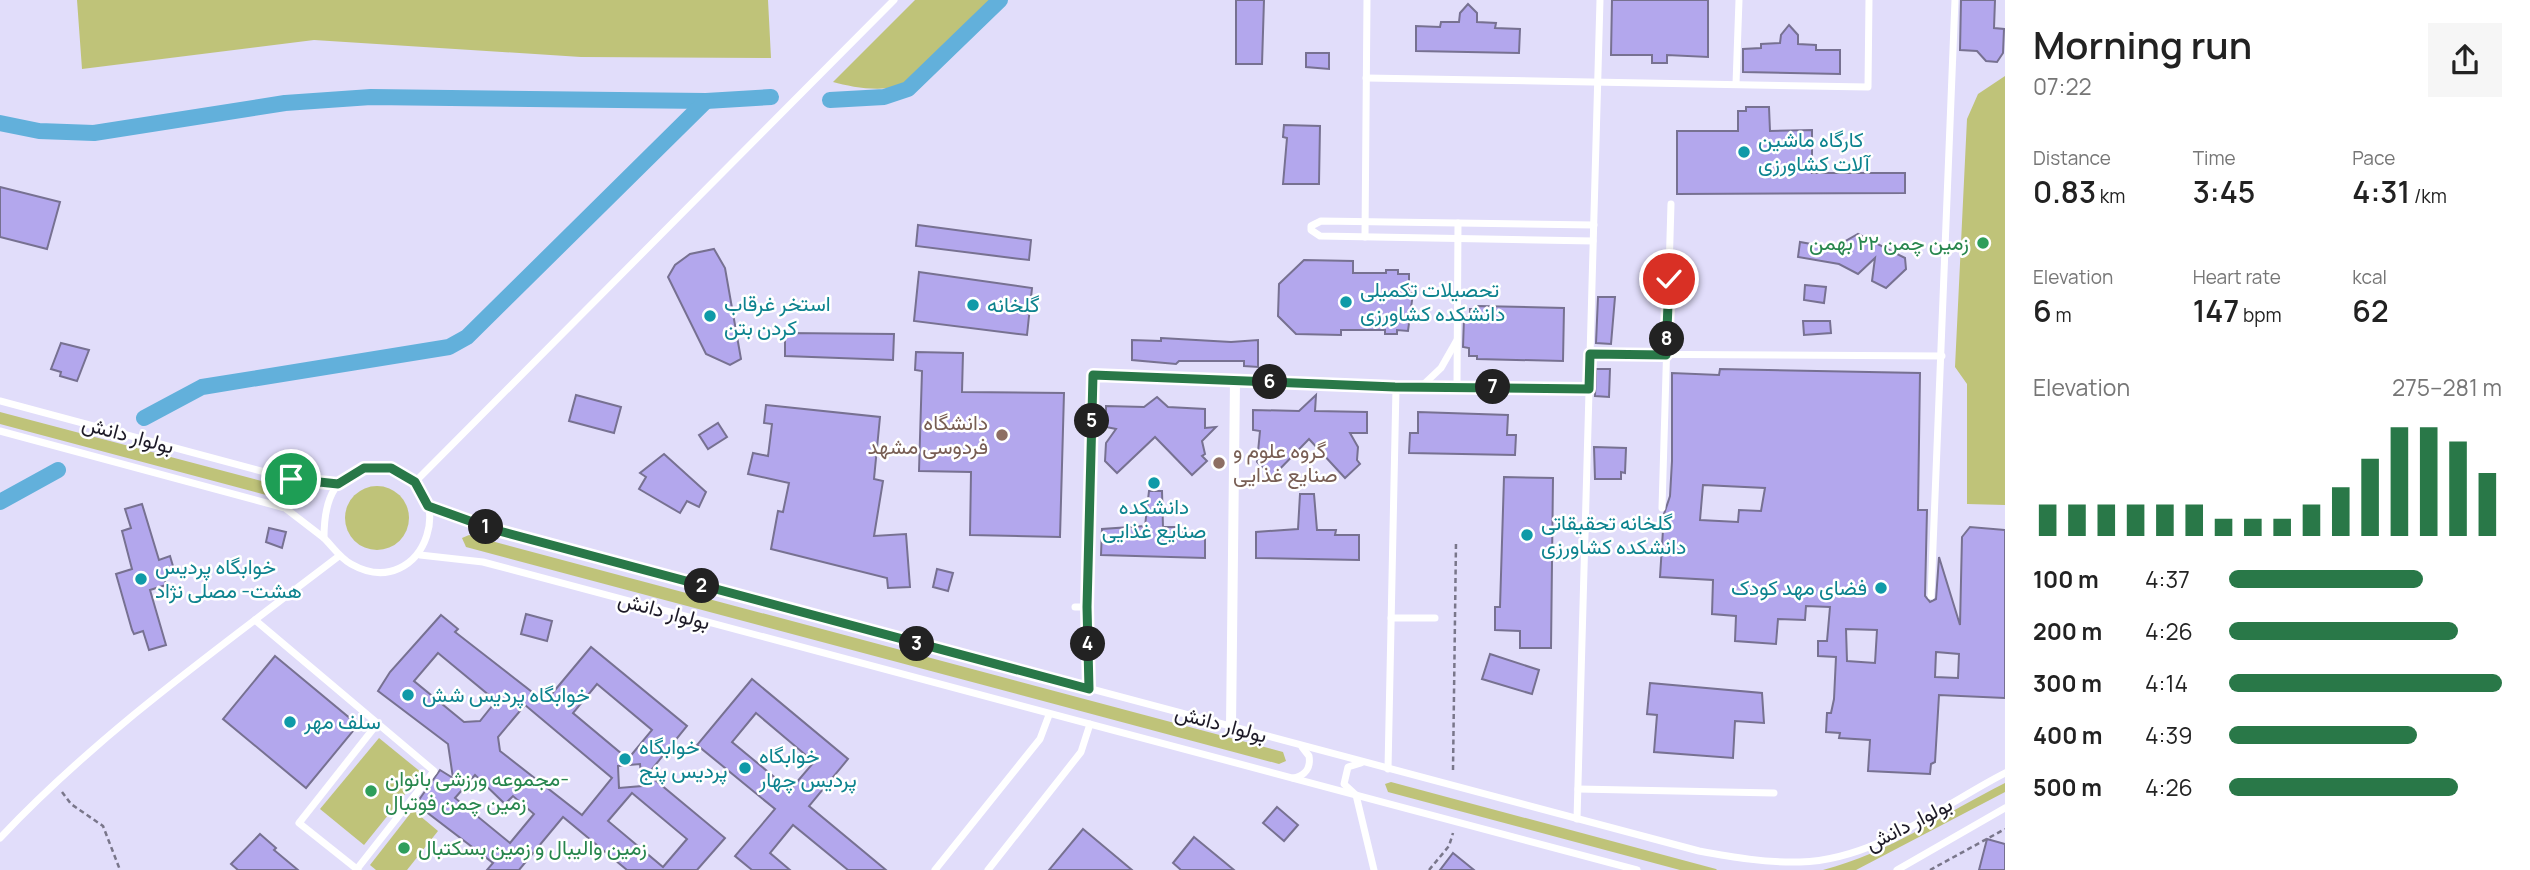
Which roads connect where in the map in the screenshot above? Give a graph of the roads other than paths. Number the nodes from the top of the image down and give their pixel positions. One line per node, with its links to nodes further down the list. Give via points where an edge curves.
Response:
1 (894, 0): 28 (lane)
2 (1367, 0): 7 (lane)
3 (1600, 0): 8 (lane)
4 (1739, 0): 9 (lane)
5 (1869, 0): 9 (lane, via 1868,87)
6 (1955, 0): 20 (lane)
7 (1366, 78): 8 (lane); 11 (lane)
8 (1598, 82): 9 (lane); 13 (lane)
9 (1737, 84)
10 (1671, 204): 19 (lane)
11 (1365, 221): 12 (lane); 14 (lane); 14 (lane, via 1321,221 1311,226 1320,236)
12 (1458, 223): 13 (lane); 15 (lane)
13 (1594, 225): 16 (lane)
14 (1365, 237): 15 (lane)
15 (1458, 239): 16 (lane); 17 (lane)
16 (1593, 241): 18 (lane)
17 (1458, 340): 22 (lane, via 1441,368); 23 (lane)
18 (1590, 354): 19 (lane); 25 (lane)
19 (1666, 355): 20 (lane); 31 (lane)
20 (1942, 356): 35 (lane)
21 (1235, 381): 24 (lane); 37 (lane, via 1093,375); 45 (street)
22 (1423, 385): 23 (lane); 24 (lane)
23 (1457, 386): 25 (lane)
24 (1395, 387): 38 (lane)
25 (1589, 389): 51 (lane)
26 (0, 401): 29 (lane, بولوار دانش, via 291,479)
27 (0, 431): 32 (lane, بولوار دانش, via 285,508)
28 (415, 482): 29 (lane, via 378,466 351,473); 30 (lane)
29 (338, 484): 32 (lane, via 326,505)
30 (428, 506): 33 (lane, via 428,533); 41 (lane, بولوار دانش, via 492,529)
31 (1661, 508)
32 (324, 538): 34 (lane)
33 (420, 555): 34 (lane, via 406,565 377,572); 42 (lane, بولوار دانش, via 483,562)
34 (340, 556): 40 (lane)
35 (1931, 596)
36 (1075, 607): 37 (lane)
37 (1087, 607): 41 (lane)
38 (1391, 618): 39 (lane); 48 (lane)
39 (1435, 618)
40 (255, 620): 43 (lane); 56 (lane, via 59,779)
41 (1089, 689): 45 (lane, بولوار دانش)
42 (1049, 715): 44 (lane, بولوار دانش); 59 (lane, via 1040,739)
43 (377, 724): 58 (lane, via 434,771); 58 (lane, via 299,823)
44 (1090, 724): 50 (lane, بولوار دانش); 60 (lane, via 1081,752)
45 (1231, 726): 46 (lane, بولوار دانش)
46 (1297, 744): 47 (lane, بولوار دانش); 50 (lane, via 1307,751 1310,762 1300,776)
47 (1366, 763): 48 (lane, بولوار دانش); 53 (lane, via 1353,764 1345,772 1344,783)
48 (1388, 769): 55 (lane, بولوار دانش)
49 (2005, 773): 55 (lane, بولوار دانش, via 1890,838 1847,854 1802,862 1750,860 1699,851)
50 (1289, 777): 53 (lane, بولوار دانش)
51 (1578, 789): 52 (lane); 55 (lane)
52 (1774, 793)
53 (1356, 795): 61 (lane); 62 (lane, بولوار دانش)
54 (2005, 808): 57 (lane, بولوار دانش)
55 (1577, 819)
56 (0, 838)
57 (1916, 859): 63 (lane, بولوار دانش); 64 (lane)
58 (357, 870)
59 (935, 870)
60 (988, 870)
61 (1374, 870)
62 (1637, 870)
63 (1897, 870)
64 (1912, 870)

